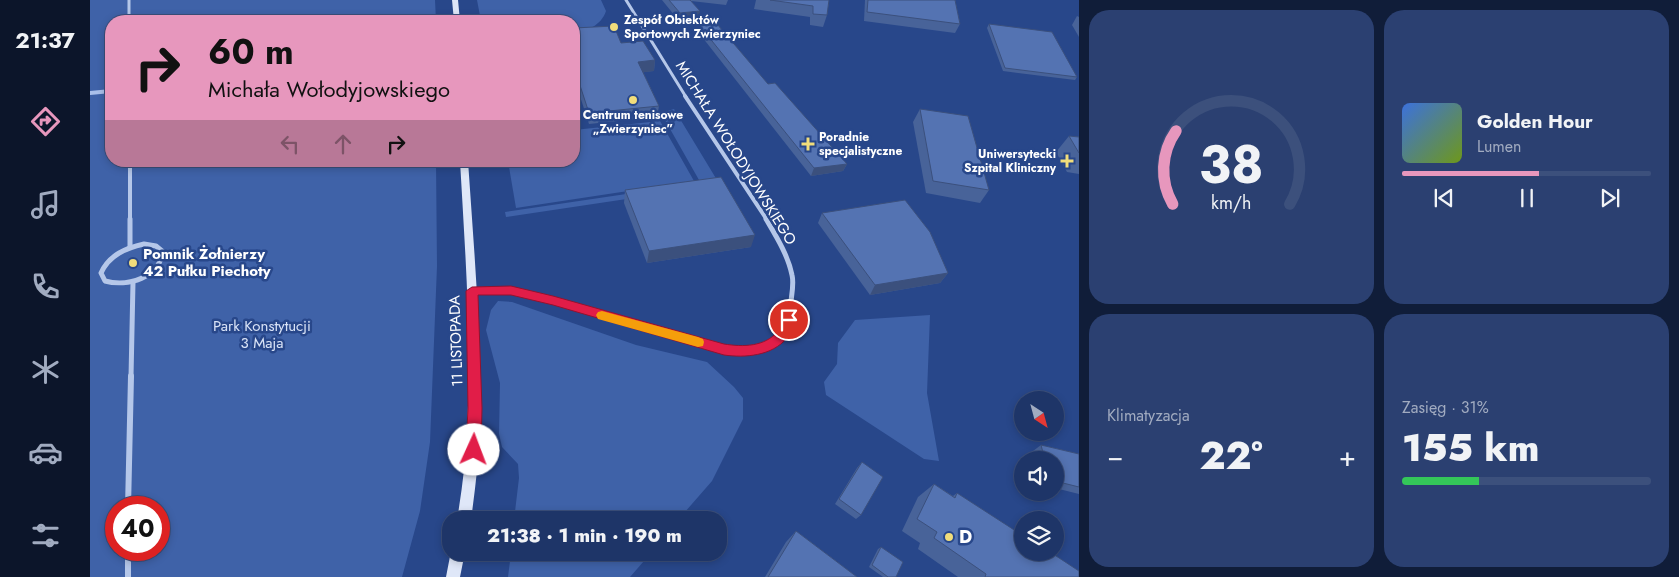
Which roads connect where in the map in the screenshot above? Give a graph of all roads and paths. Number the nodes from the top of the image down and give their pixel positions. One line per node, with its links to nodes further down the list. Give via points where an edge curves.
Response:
1 (129, 0): 4 (street)
2 (456, 0): 5 (street)
3 (626, 0): 10 (street, MICHAŁA WOŁODYJOWSKIEGO, via 758,207 788,260 793,275 789,320 783,334 773,343 751,351 724,350 511,291)
4 (129, 15)
5 (457, 15)
6 (130, 167): 8 (street)
7 (464, 167): 10 (street, 11 LISTOPADA)
8 (130, 247): 9 (street, via 110,258 101,273 104,281 110,283); 9 (street, via 156,246 163,255 154,270)
9 (133, 282): 11 (street)
10 (472, 291): 12 (street, 11 LISTOPADA, via 474,450)
11 (128, 496)
12 (465, 511)
13 (128, 561): 15 (street)
14 (456, 561): 16 (street)
15 (128, 577)
16 (453, 577)

